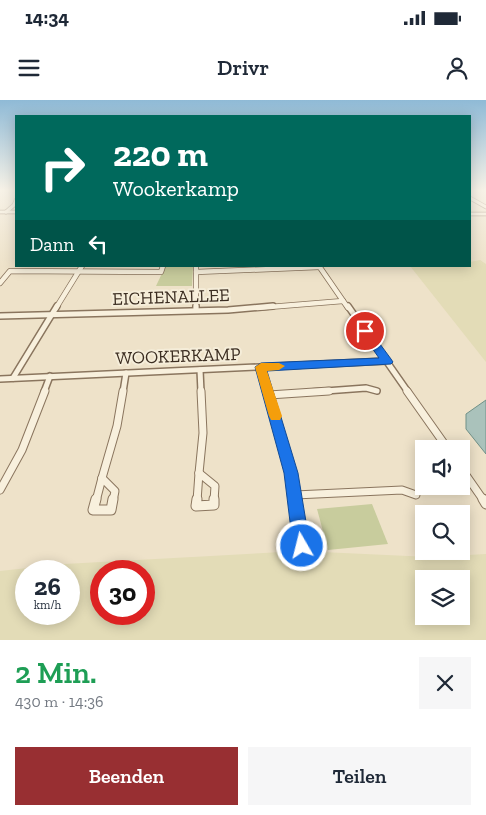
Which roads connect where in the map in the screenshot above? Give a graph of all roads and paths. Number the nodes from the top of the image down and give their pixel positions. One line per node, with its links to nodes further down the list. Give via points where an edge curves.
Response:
1 (81, 267): 6 (street)
2 (163, 267): 6 (street, via 161,272)
3 (196, 267): 7 (street)
4 (298, 267): 7 (street)
5 (320, 267): 9 (street)
6 (78, 272): 8 (street, via 10,271); 12 (street)
7 (196, 272): 10 (street)
8 (0, 283)
9 (344, 301): 10 (street, EICHENALLEE); 13 (street)
10 (196, 310): 12 (street, EICHENALLEE)
11 (0, 316): 12 (street, EICHENALLEE)
12 (50, 316): 19 (street)
13 (387, 362): 14 (street, WOOKERKAMP); 22 (street)
14 (261, 367): 15 (street, WOOKERKAMP); 21 (street)
15 (200, 370): 16 (street, WOOKERKAMP); 23 (street, via 203,433)
16 (126, 373): 17 (street, WOOKERKAMP); 24 (street, via 117,426)
17 (50, 376): 19 (street, WOOKERKAMP); 26 (street, via 38,413)
18 (0, 378): 19 (street, WOOKERKAMP)
19 (13, 378)
20 (377, 391): 21 (street, via 366,388)
21 (269, 394): 27 (street)
22 (442, 440)
23 (199, 473): 23 (street, via 196,506 214,505 215,486)
24 (102, 478): 24 (street, via 100,486 93,510 111,510 116,491)
25 (470, 481): 29 (street)
26 (0, 490)
27 (295, 495): 28 (street, via 402,490); 30 (street)
28 (415, 495)
29 (486, 504)
30 (302, 546)

